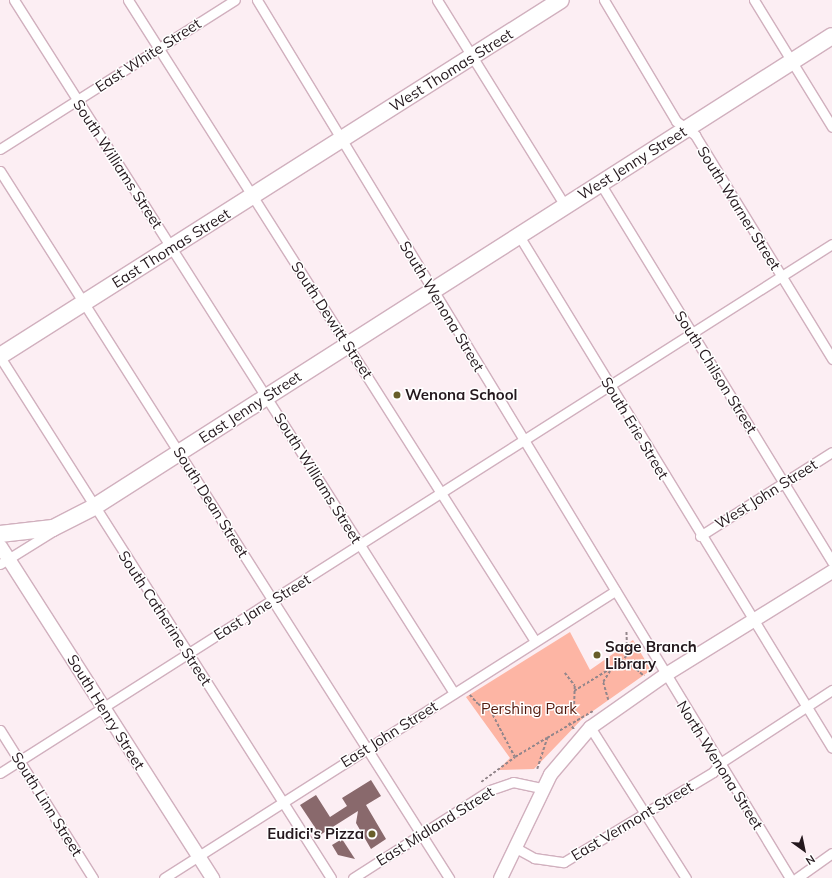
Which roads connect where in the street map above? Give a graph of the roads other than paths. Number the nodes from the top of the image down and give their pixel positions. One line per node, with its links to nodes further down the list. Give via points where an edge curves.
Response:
1 (14, 0): 13 (street, South Williams Street)
2 (128, 0): 10 (street, South Dewitt Street)
3 (235, 0): 10 (street, East White Street)
4 (257, 0): 16 (street, South Wenona Street)
5 (437, 0): 11 (street)
6 (560, 0): 11 (highway, West Thomas Street)
7 (604, 0): 14 (street, South Warner Street, via 676,121)
8 (754, 0): 12 (street)
9 (832, 36): 12 (highway, West Jenny Street)
10 (159, 48): 13 (street, East White Street); 20 (street, South Dewitt Street)
11 (472, 56): 16 (highway, West Thomas Street); 21 (street)
12 (792, 61): 14 (highway, West Jenny Street); 15 (street)
13 (77, 100): 17 (street, East White Street); 24 (street, South Williams Street)
14 (686, 128): 19 (highway, West Jenny Street); 25 (street, South Warner Street, via 695,135)
15 (832, 128)
16 (341, 139): 20 (highway, East Thomas Street); 26 (street, South Wenona Street)
17 (0, 149)
18 (0, 171): 27 (street, South Dean Street)
19 (600, 183): 21 (highway, West Jenny Street); 28 (street, South Chilson Street)
20 (253, 196): 24 (highway, East Thomas Street); 29 (street, South Dewitt Street)
21 (565, 206): 22 (highway, West Jenny Street)
22 (518, 234): 26 (highway, West Jenny Street); 32 (street, South Erie Street)
23 (832, 244): 25 (street, East Jane Street)
24 (172, 247): 27 (highway, East Thomas Street); 33 (street, South Williams Street)
25 (781, 276): 28 (street, East Jane Street); 31 (street, South Warner Street)
26 (432, 291): 29 (highway, East Jenny Street); 34 (street, South Wenona Street)
27 (85, 302): 30 (highway, East Thomas Street); 35 (street, South Dean Street)
28 (691, 333): 32 (street, East Jane Street); 37 (street, South Chilson Street)
29 (348, 345): 33 (highway, East Jenny Street); 38 (street, South Dewitt Street)
30 (0, 357): 39 (street, South Catherine Street)
31 (832, 359)
32 (609, 385): 34 (street, East Jane Street); 42 (street, South Erie Street)
33 (266, 396): 35 (highway, East Jenny Street); 43 (street, South Williams Street)
34 (523, 440): 38 (street, East Jane Street); 48 (street, South Wenona Street)
35 (179, 452): 39 (highway, East Jenny Street); 49 (street, South Dean Street)
36 (832, 452): 37 (street, West John Street)
37 (784, 483): 42 (street, West John Street); 45 (street, South Chilson Street)
38 (442, 493): 43 (street, East Jane Street); 51 (street, South Dewitt Street)
39 (94, 507): 40 (highway, East Jenny Street); 53 (street, South Catherine Street)
40 (68, 522): 41 (highway, East Jenny Street, via 53,528); 46 (street, East Jenny Street)
41 (0, 534)
42 (700, 536): 50 (street, South Erie Street)
43 (360, 544): 49 (street, East Jane Street); 56 (street, South Williams Street)
44 (0, 546): 46 (main road, South Henry Street)
45 (832, 561)
46 (4, 562): 58 (main road, South Henry Street)
47 (832, 571): 50 (main road)
48 (615, 591): 51 (street, East John Street); 52 (street, South Wenona Street)
49 (272, 600): 53 (street, East Jane Street); 61 (street, South Dean Street)
50 (752, 622): 54 (main road); 57 (street, South Erie Street)
51 (535, 641): 56 (street, East John Street)
52 (651, 652): 54 (street, North Wenona Street)
53 (188, 654): 58 (street, East Jane Street); 67 (street, South Catherine Street)
54 (664, 675): 59 (main road); 64 (street, North Wenona Street)
55 (832, 690): 57 (street, East Vermont Street)
56 (454, 693): 61 (street, East John Street)
57 (806, 707): 62 (street, South Erie Street); 64 (street, East Vermont Street)
58 (104, 708): 63 (street, East Jane Street); 72 (main road, South Henry Street)
59 (590, 726): 66 (main road, via 558,763); 68 (street)
60 (0, 730): 63 (street, South Linn Street)
61 (366, 748): 67 (street, East John Street); 69 (street, South Dean Street)
62 (832, 748)
63 (19, 761): 65 (street, East Jane Street); 73 (street, South Linn Street)
64 (720, 763): 68 (street, East Vermont Street, via 714,772); 81 (street, North Wenona Street)
65 (0, 773)
66 (542, 788): 69 (street, East Midland Street, via 523,782 502,784); 70 (main road)
67 (282, 802): 72 (street, East John Street); 76 (street, South Catherine Street)
68 (647, 814): 70 (street, East Vermont Street, via 564,862 534,858); 80 (street)
69 (422, 834): 77 (street, East Midland Street); 78 (street, South Dean Street)
70 (516, 848): 79 (main road)
71 (832, 854): 82 (street)
72 (198, 856): 74 (street, East John Street); 75 (main road, South Henry Street)
73 (93, 878)
74 (164, 878)
75 (212, 878)
76 (331, 878)
77 (353, 878)
78 (449, 878)
79 (500, 878)
80 (686, 878)
81 (790, 878)
82 (797, 878)

